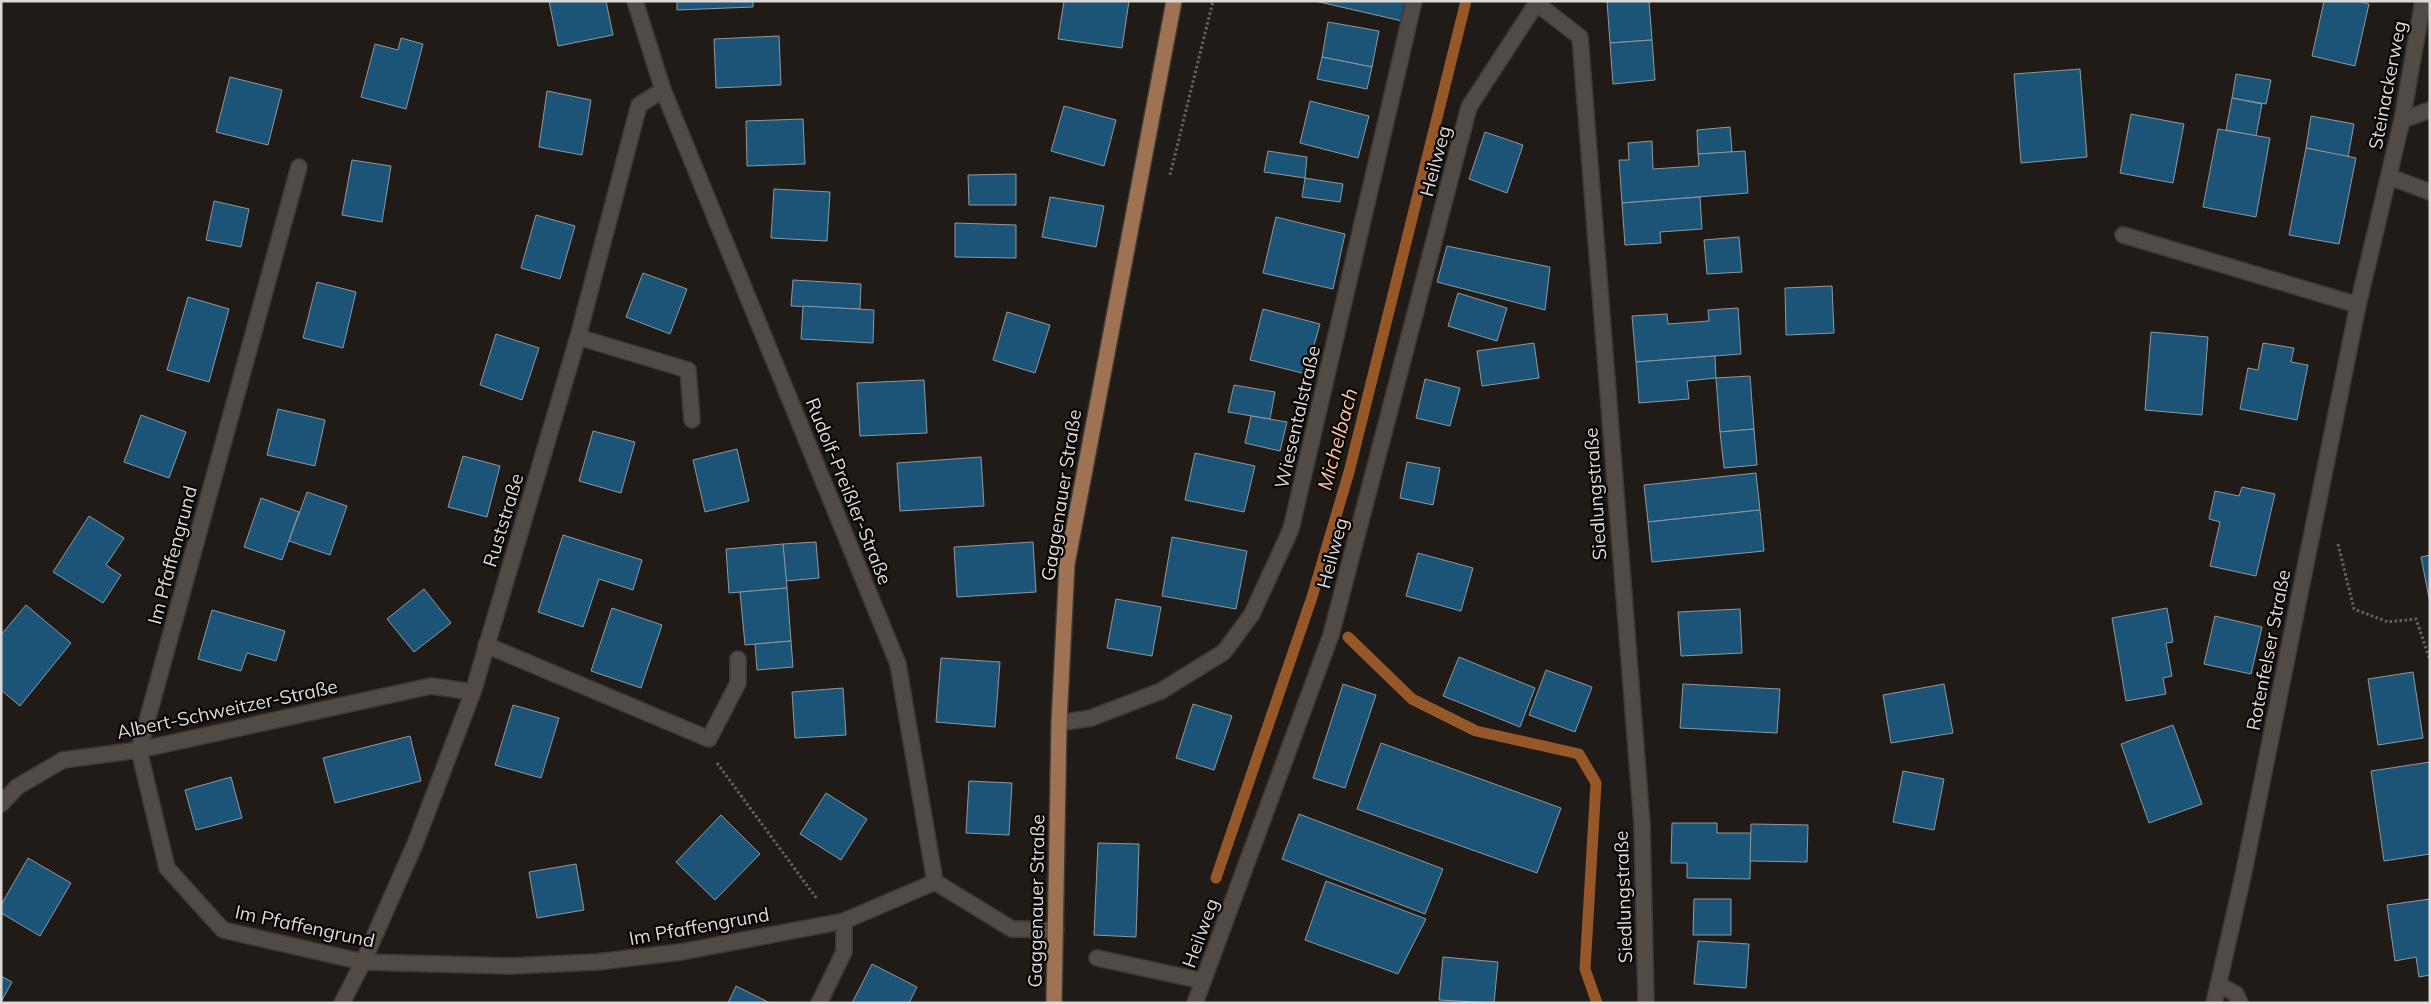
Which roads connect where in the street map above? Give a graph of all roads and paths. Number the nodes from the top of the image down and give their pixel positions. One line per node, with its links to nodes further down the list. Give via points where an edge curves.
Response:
1 (635, 1): 6 (street, Rudolf-Preißler-Straße)
2 (1174, 1): 21 (main road, Gaggenauer Straße, via 1067,564)
3 (1414, 1): 21 (street, Wiesentalstraße, via 1291,529 1252,614 1224,652 1161,691 1091,718)
4 (2423, 1): 8 (street, Steinackerweg)
5 (1537, 2): 31 (street, Heilweg, via 1470,107 1331,635); 37 (street, Siedlungstraße, via 1580,37 1642,824)
6 (662, 90): 14 (street, Ruststraße, via 639,105); 25 (street, Rudolf-Preißler-Straße, via 898,664)
7 (2430, 110): 8 (street)
8 (2402, 120): 10 (street, Steinackerweg)
9 (299, 166): 23 (street, Im Pfaffengrund)
10 (2390, 177): 11 (street); 13 (street, Rotenfelser Straße)
11 (2430, 192)
12 (2123, 235): 13 (street)
13 (2358, 305): 32 (street, Rotenfelser Straße, via 2245,866)
14 (578, 337): 15 (street, via 688,370); 17 (street, Ruststraße)
15 (692, 420)
16 (2336, 535): 19 (path, via 2354,610 2388,622 2416,619)
17 (486, 646): 20 (street, Ruststraße); 22 (street)
18 (738, 659): 22 (street, via 738,683)
19 (2430, 660)
20 (473, 692): 23 (street, Albert-Schweitzer-Straße, via 431,686); 30 (street, Ruststraße, via 415,844)
21 (1059, 723): 28 (main road, Gaggenauer Straße)
22 (708, 739): 27 (path, via 716,762 824,908)
23 (139, 750): 24 (street, Albert-Schweitzer-Straße, via 63,760 17,787); 30 (street, Im Pfaffengrund, via 167,868 223,930)
24 (1, 804)
25 (935, 882): 26 (street, Im Pfaffengrund); 28 (street, via 1012,929)
26 (844, 921): 27 (street, Im Pfaffengrund); 34 (street, via 844,952)
27 (825, 924): 30 (street, Im Pfaffengrund, via 681,952 598,962 511,966)
28 (1056, 930): 35 (main road, Gaggenauer Straße)
29 (1096, 958): 31 (street)
30 (363, 962): 33 (street, Ruststraße)
31 (1203, 981): 36 (street, Heilweg)
32 (2218, 984): 38 (street, Rotenfelser Straße); 39 (street, via 2236,994)
33 (342, 1003)
34 (819, 1003)
35 (1054, 1003)
36 (1195, 1003)
37 (1646, 1003)
38 (2214, 1003)
39 (2240, 1003)

